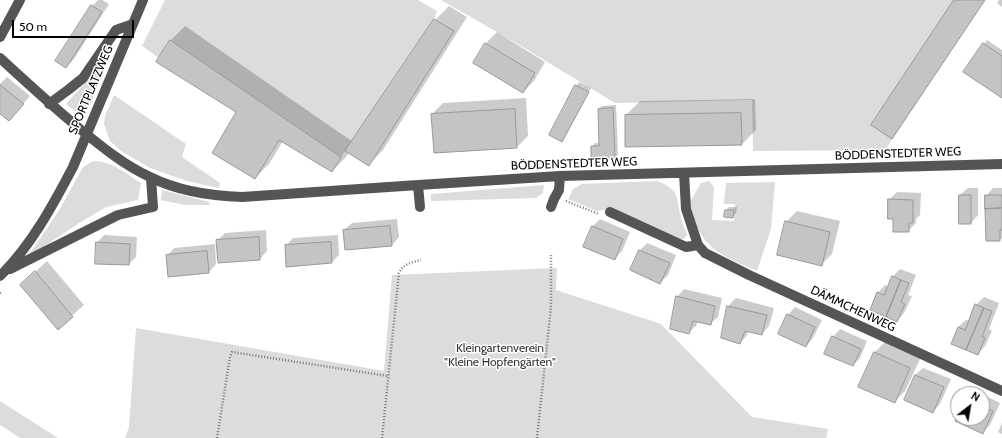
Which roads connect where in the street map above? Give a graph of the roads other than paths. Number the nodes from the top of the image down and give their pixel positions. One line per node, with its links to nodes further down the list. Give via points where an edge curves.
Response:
1 (20, 0): 4 (street)
2 (143, 0): 3 (street, SPORTPLATZWEG)
3 (133, 24): 6 (street, via 116,30 83,78); 7 (street, SPORTPLATZWEG)
4 (0, 37)
5 (0, 58): 6 (street, BÖDDENSTEDTER WEG)
6 (49, 104): 7 (street, BÖDDENSTEDTER WEG)
7 (87, 135): 11 (street, BÖDDENSTEDTER WEG); 17 (street, SPORTPLATZWEG, via 61,190 30,240)
8 (1002, 164): 9 (street, BÖDDENSTEDTER WEG)
9 (684, 173): 10 (street, BÖDDENSTEDTER WEG); 16 (street, via 686,209)
10 (560, 176): 12 (street, BÖDDENSTEDTER WEG); 13 (street, via 559,190)
11 (151, 178): 12 (street, BÖDDENSTEDTER WEG, via 207,195 242,197); 17 (street, via 153,207 118,215)
12 (418, 185): 14 (street)
13 (553, 203)
14 (420, 207)
15 (610, 212): 16 (street, via 686,248)
16 (698, 245): 18 (street, DÄMMCHENWEG, via 705,253 723,263)
17 (2, 274)
18 (1002, 391)

